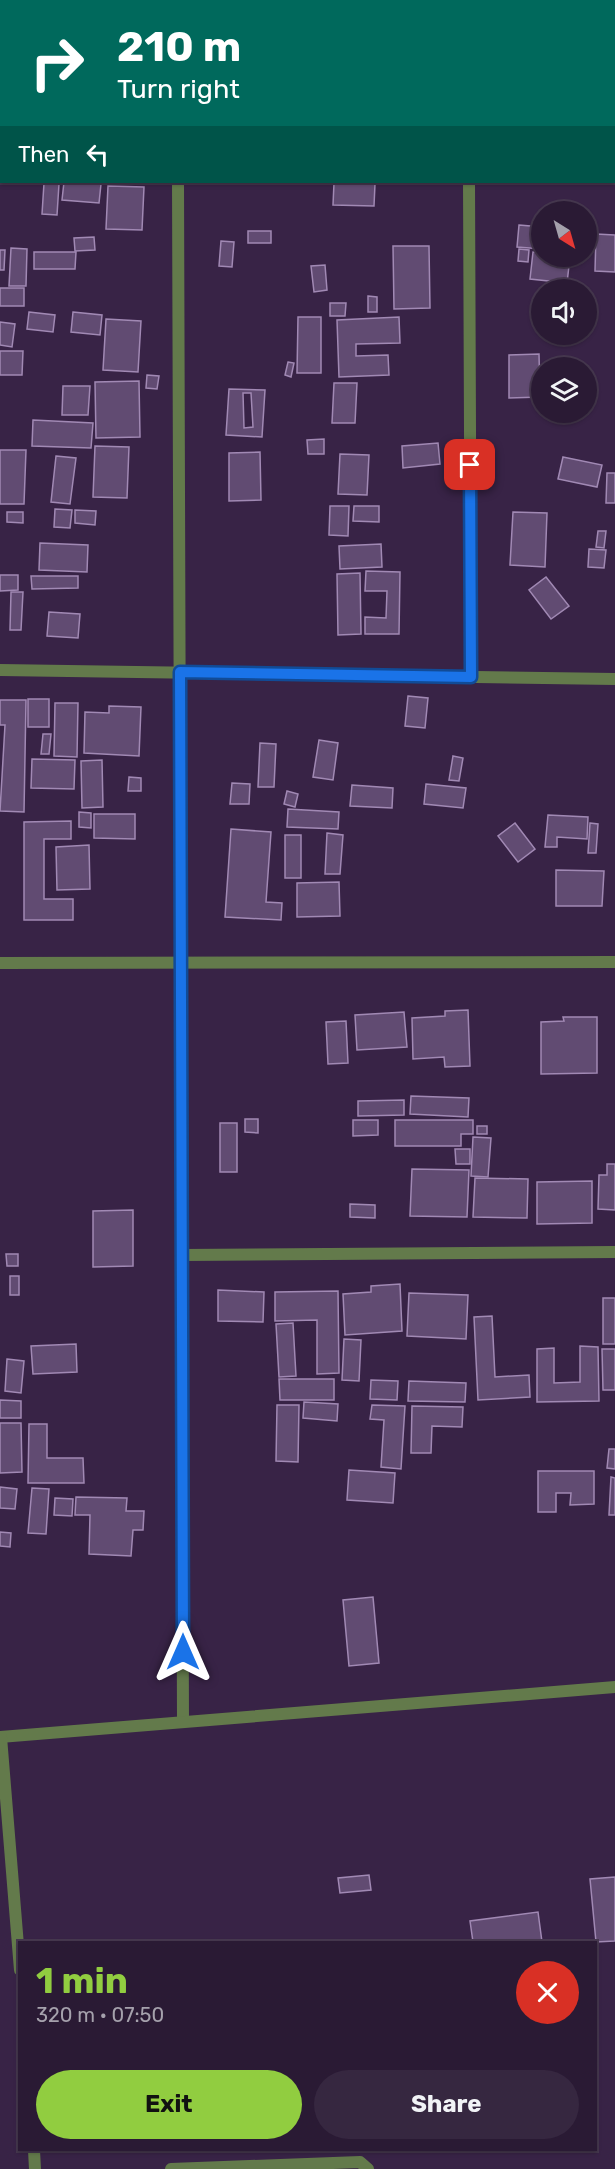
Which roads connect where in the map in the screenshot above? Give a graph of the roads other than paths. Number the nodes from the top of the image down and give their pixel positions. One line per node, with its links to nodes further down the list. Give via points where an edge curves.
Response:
1 (178, 183): 4 (street)
2 (469, 183): 5 (street)
3 (0, 670): 4 (street)
4 (180, 672): 5 (street); 9 (street)
5 (471, 677): 6 (street)
6 (615, 679)
7 (615, 962): 9 (street)
8 (0, 963): 9 (street)
9 (181, 963): 11 (street)
10 (615, 1252): 11 (street)
11 (182, 1255): 13 (street)
12 (615, 1688): 13 (street)
13 (183, 1722): 14 (street)
14 (0, 1737): 15 (street)
15 (18, 1947)
16 (34, 2151): 17 (street)
17 (36, 2169)
18 (171, 2169): 19 (street, via 360,2162)
19 (368, 2169)

